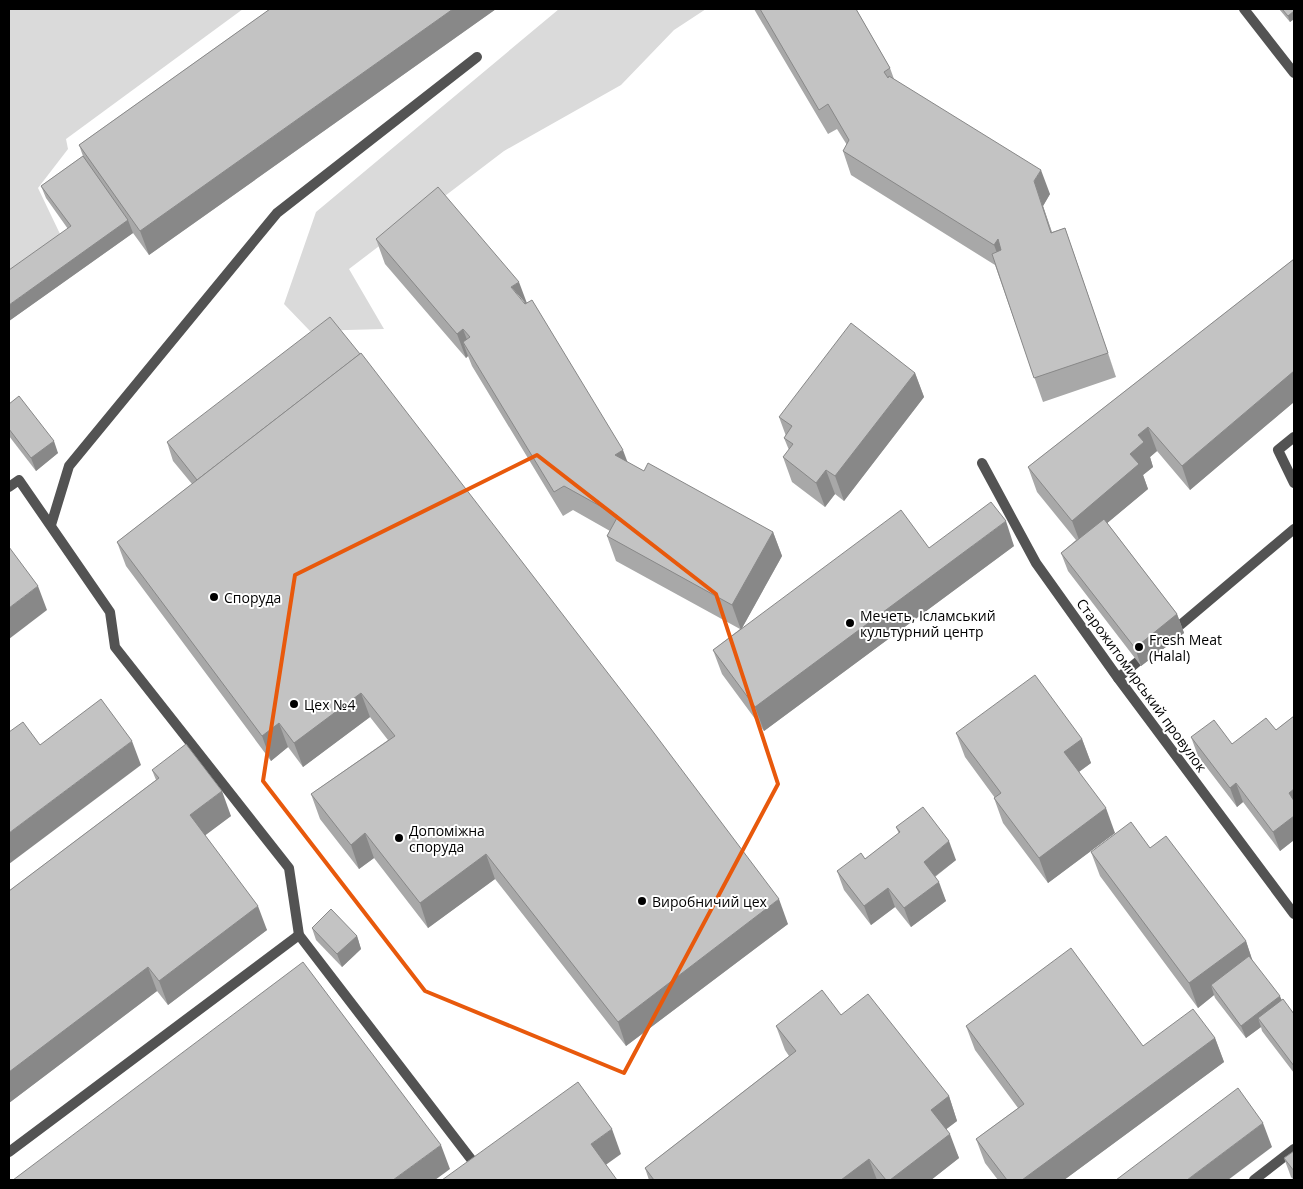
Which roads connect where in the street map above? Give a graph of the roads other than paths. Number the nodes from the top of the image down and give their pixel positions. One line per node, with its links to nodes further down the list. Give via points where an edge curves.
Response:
1 (1244, 9): 3 (street)
2 (477, 57): 8 (street, via 277,213 69,466)
3 (1294, 73)
4 (1294, 437): 6 (street, via 1278,450)
5 (982, 463): 10 (street, Старожитомирський провулок, via 1036,563)
6 (1294, 483)
7 (9, 487): 8 (street, via 19,480)
8 (51, 526): 12 (street, via 110,612 115,647 289,868)
9 (1294, 529): 10 (street)
10 (1118, 678): 11 (street, Старожитомирський провулок)
11 (1294, 914)
12 (299, 935): 14 (street); 15 (street)
13 (1294, 1149): 16 (street)
14 (9, 1152)
15 (474, 1163)
16 (1254, 1180)

